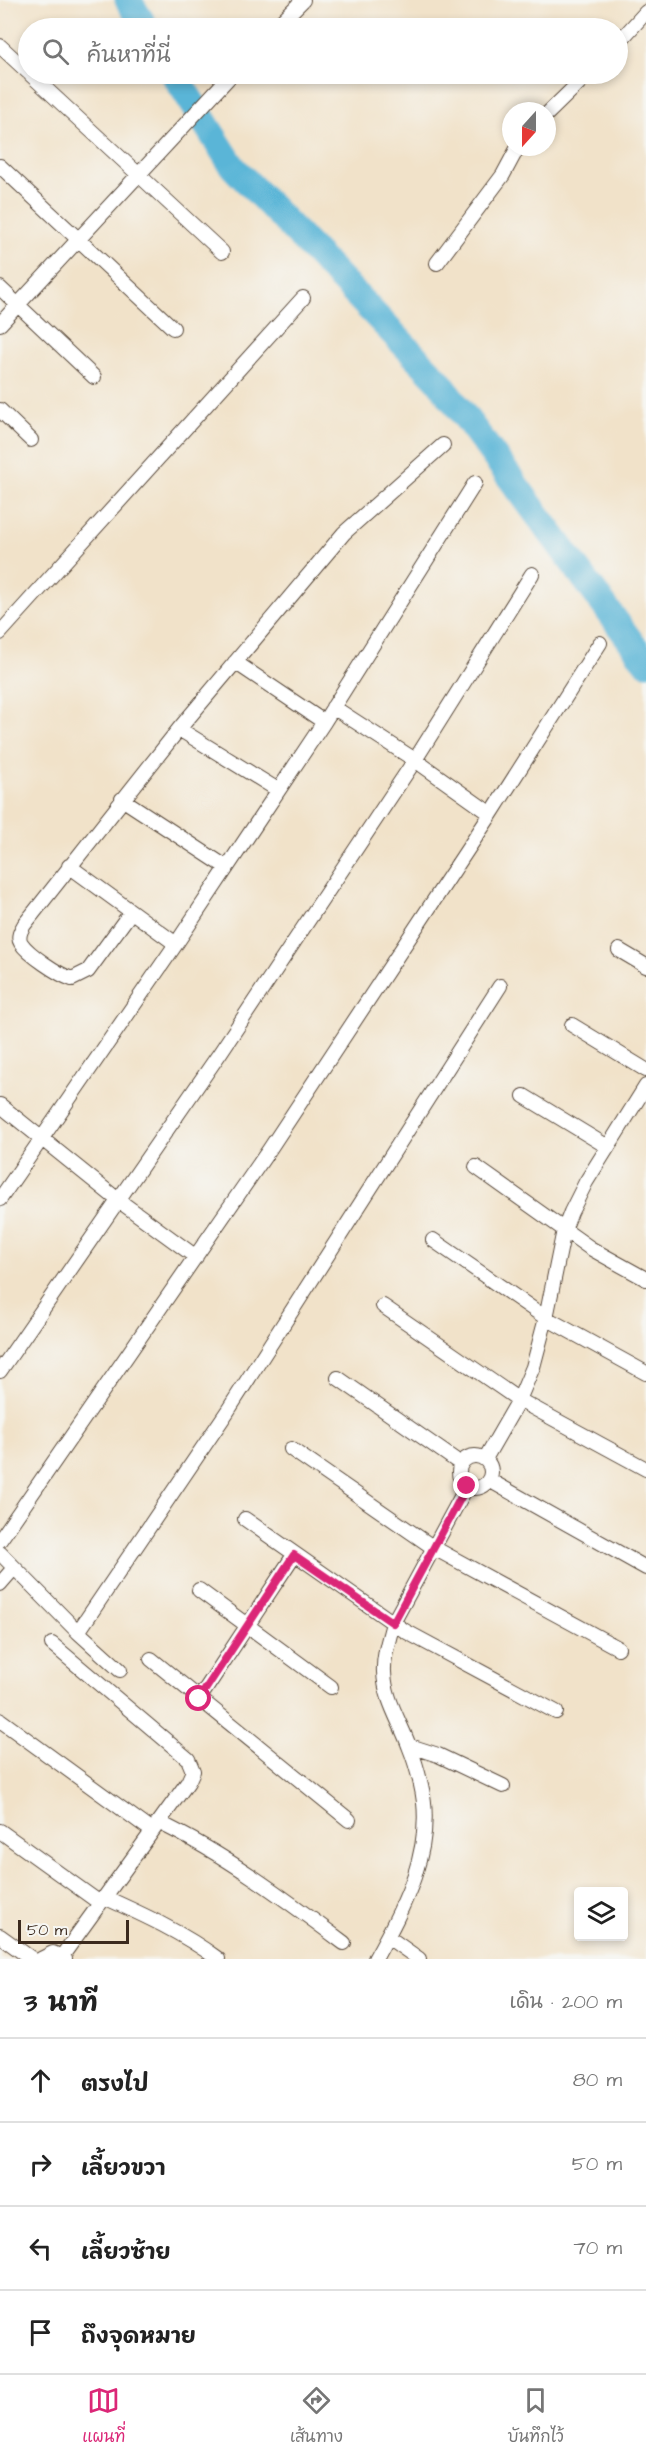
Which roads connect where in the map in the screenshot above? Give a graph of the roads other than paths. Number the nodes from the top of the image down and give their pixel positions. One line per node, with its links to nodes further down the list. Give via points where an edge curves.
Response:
1 (303, 0): 3 (street)
2 (646, 12): 4 (street)
3 (285, 18)
4 (628, 32)
5 (0, 46): 6 (street)
6 (18, 63)
7 (41, 84): 13 (street)
8 (222, 84): 13 (street)
9 (578, 84): 10 (street)
10 (556, 105)
11 (513, 156): 16 (street, via 503,176)
12 (0, 166): 14 (street)
13 (138, 176): 14 (street); 15 (street)
14 (79, 239): 19 (street); 21 (street)
15 (222, 252)
16 (437, 264)
17 (0, 288): 19 (street)
18 (303, 298): 28 (street)
19 (18, 304): 20 (street); 22 (street)
20 (0, 324)
21 (173, 328)
22 (94, 377)
23 (0, 410): 24 (street)
24 (32, 440)
25 (442, 445): 30 (street, via 344,533)
26 (475, 483): 31 (street)
27 (532, 574): 34 (street)
28 (0, 633)
29 (600, 642): 37 (street)
30 (236, 662): 32 (street); 33 (street)
31 (333, 707): 32 (street); 34 (street)
32 (324, 722): 35 (street)
33 (179, 729): 35 (street); 36 (street)
34 (415, 760): 37 (street); 54 (street, via 227,1044)
35 (278, 790): 39 (street)
36 (122, 800): 38 (street); 39 (street)
37 (491, 814): 57 (street)
38 (69, 866): 40 (street); 40 (street, via 21,931 21,943 40,960 63,976 80,976 88,971)
39 (226, 867): 41 (street)
40 (131, 912): 41 (street)
41 (176, 944): 50 (street)
42 (619, 950): 43 (street)
43 (646, 966)
44 (500, 986): 82 (street, via 226,1412)
45 (572, 1025): 46 (street)
46 (646, 1070)
47 (646, 1086): 51 (street)
48 (524, 1096): 51 (street)
49 (0, 1105): 50 (street)
50 (41, 1139): 53 (street); 54 (street)
51 (608, 1147): 55 (street)
52 (476, 1167): 55 (street)
53 (0, 1199)
54 (118, 1200): 57 (street); 61 (street)
55 (564, 1230): 58 (street); 60 (street)
56 (433, 1240): 60 (street)
57 (196, 1257): 72 (street)
58 (646, 1279)
59 (383, 1306): 64 (street)
60 (546, 1318): 62 (street); 64 (street)
61 (0, 1371)
62 (646, 1373)
63 (338, 1378): 67 (street)
64 (519, 1400): 66 (street); 68 (street)
65 (291, 1449): 73 (street)
66 (485, 1459): 67 (street, via 472,1457); 69 (street, via 491,1469)
67 (461, 1464): 70 (street, via 460,1477)
68 (646, 1469)
69 (489, 1480): 70 (street, via 480,1488); 77 (street)
70 (467, 1486): 73 (street)
71 (245, 1519): 75 (street)
72 (0, 1540)
73 (434, 1548): 80 (street); 84 (street)
74 (0, 1553): 76 (street)
75 (294, 1555): 80 (street); 81 (street)
76 (14, 1568): 78 (street); 82 (street)
77 (646, 1568)
78 (0, 1584)
79 (199, 1590): 81 (street)
80 (393, 1623): 89 (street); 91 (street, via 384,1671 386,1692)
81 (246, 1626): 87 (street); 88 (street)
82 (78, 1632): 86 (street)
83 (52, 1644): 94 (street, via 188,1759 192,1772 188,1782)
84 (618, 1648)
85 (151, 1659): 88 (street)
86 (120, 1670)
87 (331, 1687)
88 (199, 1699): 93 (street)
89 (556, 1712)
90 (0, 1720): 94 (street)
91 (410, 1746): 92 (street); 98 (street, via 422,1788 422,1848 417,1874)
92 (503, 1786)
93 (350, 1820)
94 (155, 1826): 96 (street); 99 (street, via 235,1864)
95 (0, 1831): 96 (street)
96 (102, 1900): 100 (street); 103 (street, via 159,1922)
97 (0, 1936): 101 (street)
98 (388, 1937): 104 (street); 105 (street)
99 (344, 1943)
100 (64, 1958): 102 (street, via 53,1953)
101 (32, 1959)
102 (41, 1959)
103 (218, 1959)
104 (375, 1959)
105 (419, 1959)

